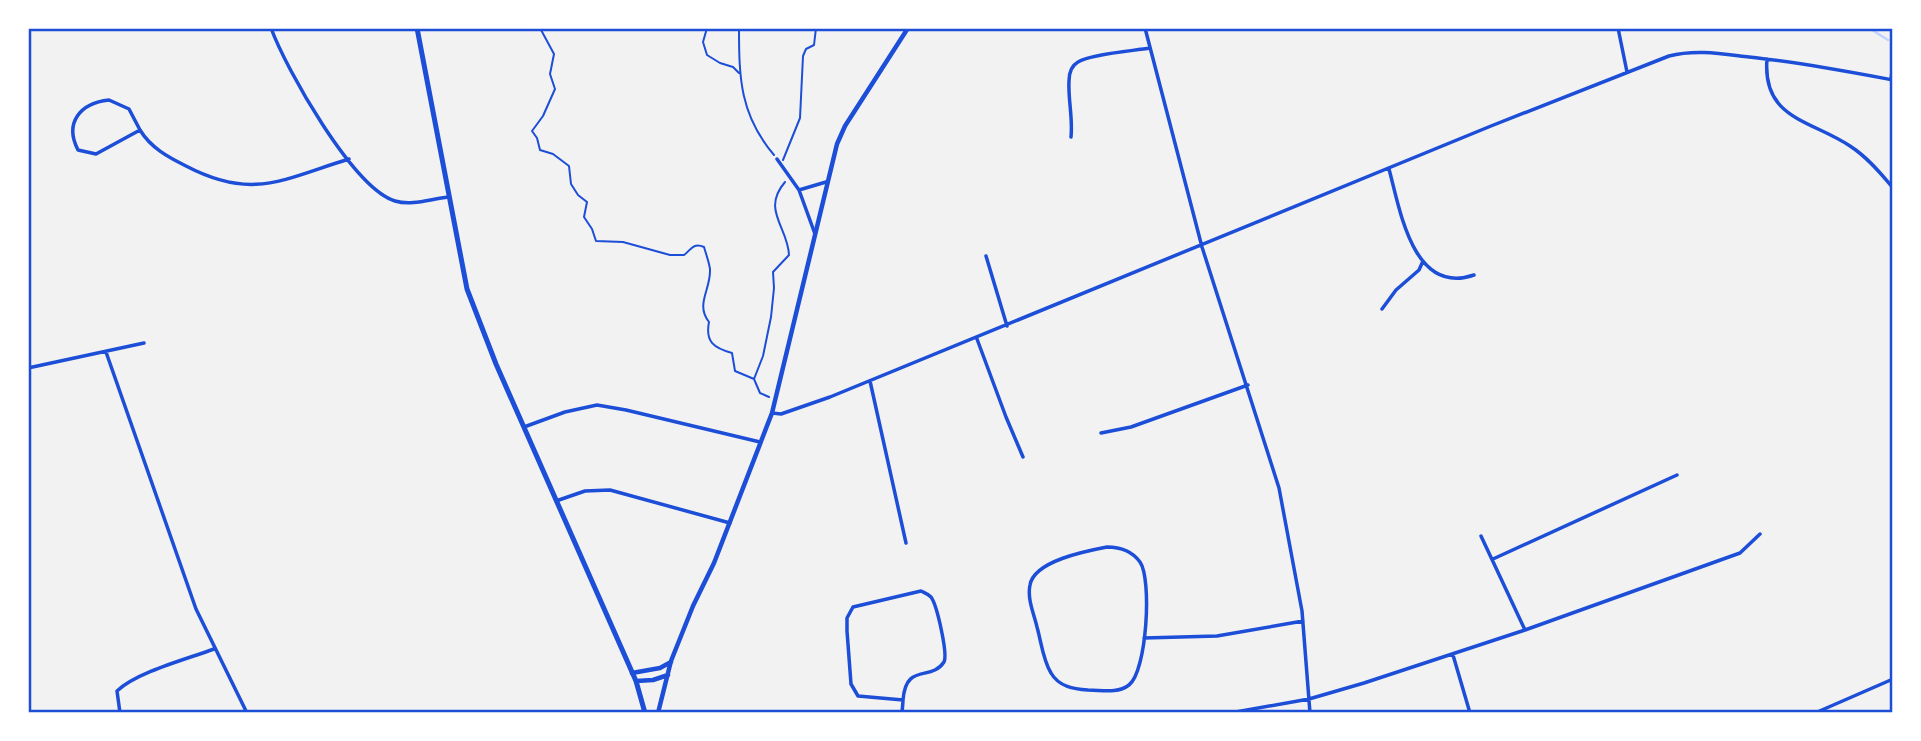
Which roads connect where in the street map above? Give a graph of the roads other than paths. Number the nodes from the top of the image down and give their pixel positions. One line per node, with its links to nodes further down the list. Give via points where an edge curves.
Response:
1 (271, 28): 13 (street, via 296,81)
2 (418, 28): 19 (main road)
3 (908, 28): 16 (street, via 845,126)
4 (1144, 28): 6 (street)
5 (1618, 28): 9 (street)
6 (1150, 48): 12 (street, via 1076,62 1069,77); 21 (street)
7 (1767, 59): 9 (street, via 1687,52); 10 (street); 17 (street, via 1769,87 1785,111 1852,147)
8 (1893, 62): 10 (street)
9 (1627, 72): 15 (street)
10 (1892, 80)
11 (140, 130): 11 (street, via 129,109 109,100 84,108 72,130 78,150 89,155); 13 (street, via 166,156 213,179 244,186 275,183)
12 (1071, 137)
13 (349, 159): 19 (street, via 366,181 392,200 415,203)
14 (777, 159): 18 (street)
15 (1389, 169): 21 (street); 23 (street, via 1411,243)
16 (826, 182): 18 (street); 20 (street)
17 (1893, 188)
18 (799, 190): 20 (street)
19 (448, 197): 34 (main road, via 467,289)
20 (815, 234): 33 (street)
21 (1202, 247): 26 (street); 32 (street)
22 (986, 256): 26 (street)
23 (1423, 261): 24 (street, via 1445,278); 25 (street)
24 (1474, 275)
25 (1382, 309)
26 (1007, 326): 27 (street)
27 (977, 338): 31 (street); 37 (street)
28 (144, 344): 29 (street)
29 (106, 352): 30 (street); 48 (street, via 195,610)
30 (28, 368)
31 (870, 381): 33 (street, via 781,414); 43 (street)
32 (1248, 385): 35 (street, via 1131,427); 45 (street, via 1281,498)
33 (772, 413): 36 (street)
34 (524, 427): 36 (street, via 578,408 608,406); 39 (main road)
35 (1101, 433)
36 (760, 442): 40 (street)
37 (1023, 457)
38 (1677, 475): 44 (street)
39 (556, 501): 40 (street, via 585,491 610,490); 51 (main road)
40 (730, 523): 50 (street)
41 (1760, 534): 46 (street, via 1740,553)
42 (1481, 536): 44 (street)
43 (906, 542)
44 (1493, 559): 46 (street)
45 (1303, 621): 47 (street, via 1219,635); 55 (street)
46 (1525, 630): 49 (street)
47 (1144, 638): 47 (street, via 1146,576 1140,562 1127,551 1115,547 1095,550 1045,565 1032,578 1031,607 1050,673 1066,687 1117,691 1127,686 1139,671)
48 (214, 649): 57 (street, via 122,686 116,697); 58 (street)
49 (1453, 654): 55 (street); 64 (street)
50 (671, 661): 51 (street); 52 (street)
51 (632, 673): 54 (main road)
52 (668, 675): 54 (street); 60 (street)
53 (1893, 679): 65 (street)
54 (636, 681): 59 (main road)
55 (1309, 699): 62 (street); 63 (street)
56 (903, 700): 56 (street, via 907,682 945,659 933,601 921,591 853,607 847,618 854,692 866,698); 61 (street)
57 (120, 713)
58 (247, 713)
59 (645, 713)
60 (658, 713)
61 (902, 713)
62 (1230, 713)
63 (1310, 713)
64 (1471, 713)
65 (1815, 713)

